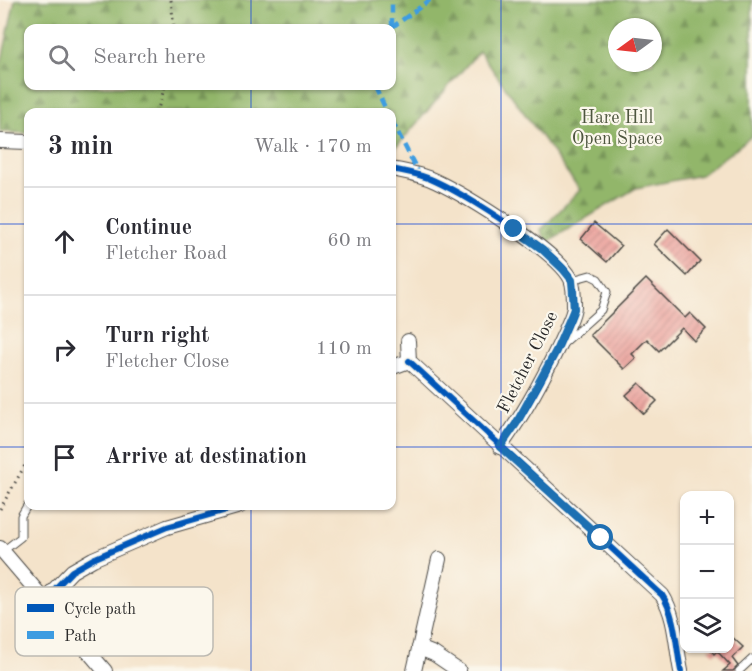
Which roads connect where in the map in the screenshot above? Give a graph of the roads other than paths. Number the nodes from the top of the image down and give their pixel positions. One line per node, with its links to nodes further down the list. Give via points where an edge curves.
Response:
1 (0, 141): 2 (street)
2 (24, 142)
3 (396, 170): 4 (street, via 434,180 477,203 542,249)
4 (572, 280): 6 (street, Fletcher Close, via 574,309); 6 (lane, via 591,275 607,292 601,310)
5 (408, 341): 7 (street)
6 (556, 351): 9 (street, Fletcher Close)
7 (409, 361): 8 (street); 9 (street)
8 (396, 366)
9 (500, 447): 22 (street, via 662,595 672,621)
10 (24, 510): 12 (lane, via 21,537)
11 (226, 510): 15 (street, via 167,527 93,559 72,571)
12 (1, 549): 14 (street)
13 (439, 559): 16 (street)
14 (33, 587)
15 (57, 587)
16 (419, 648): 20 (street); 21 (street)
17 (92, 656): 19 (street)
18 (752, 659): 23 (lane)
19 (105, 671)
20 (414, 671)
21 (459, 671)
22 (681, 671)
23 (739, 671)

